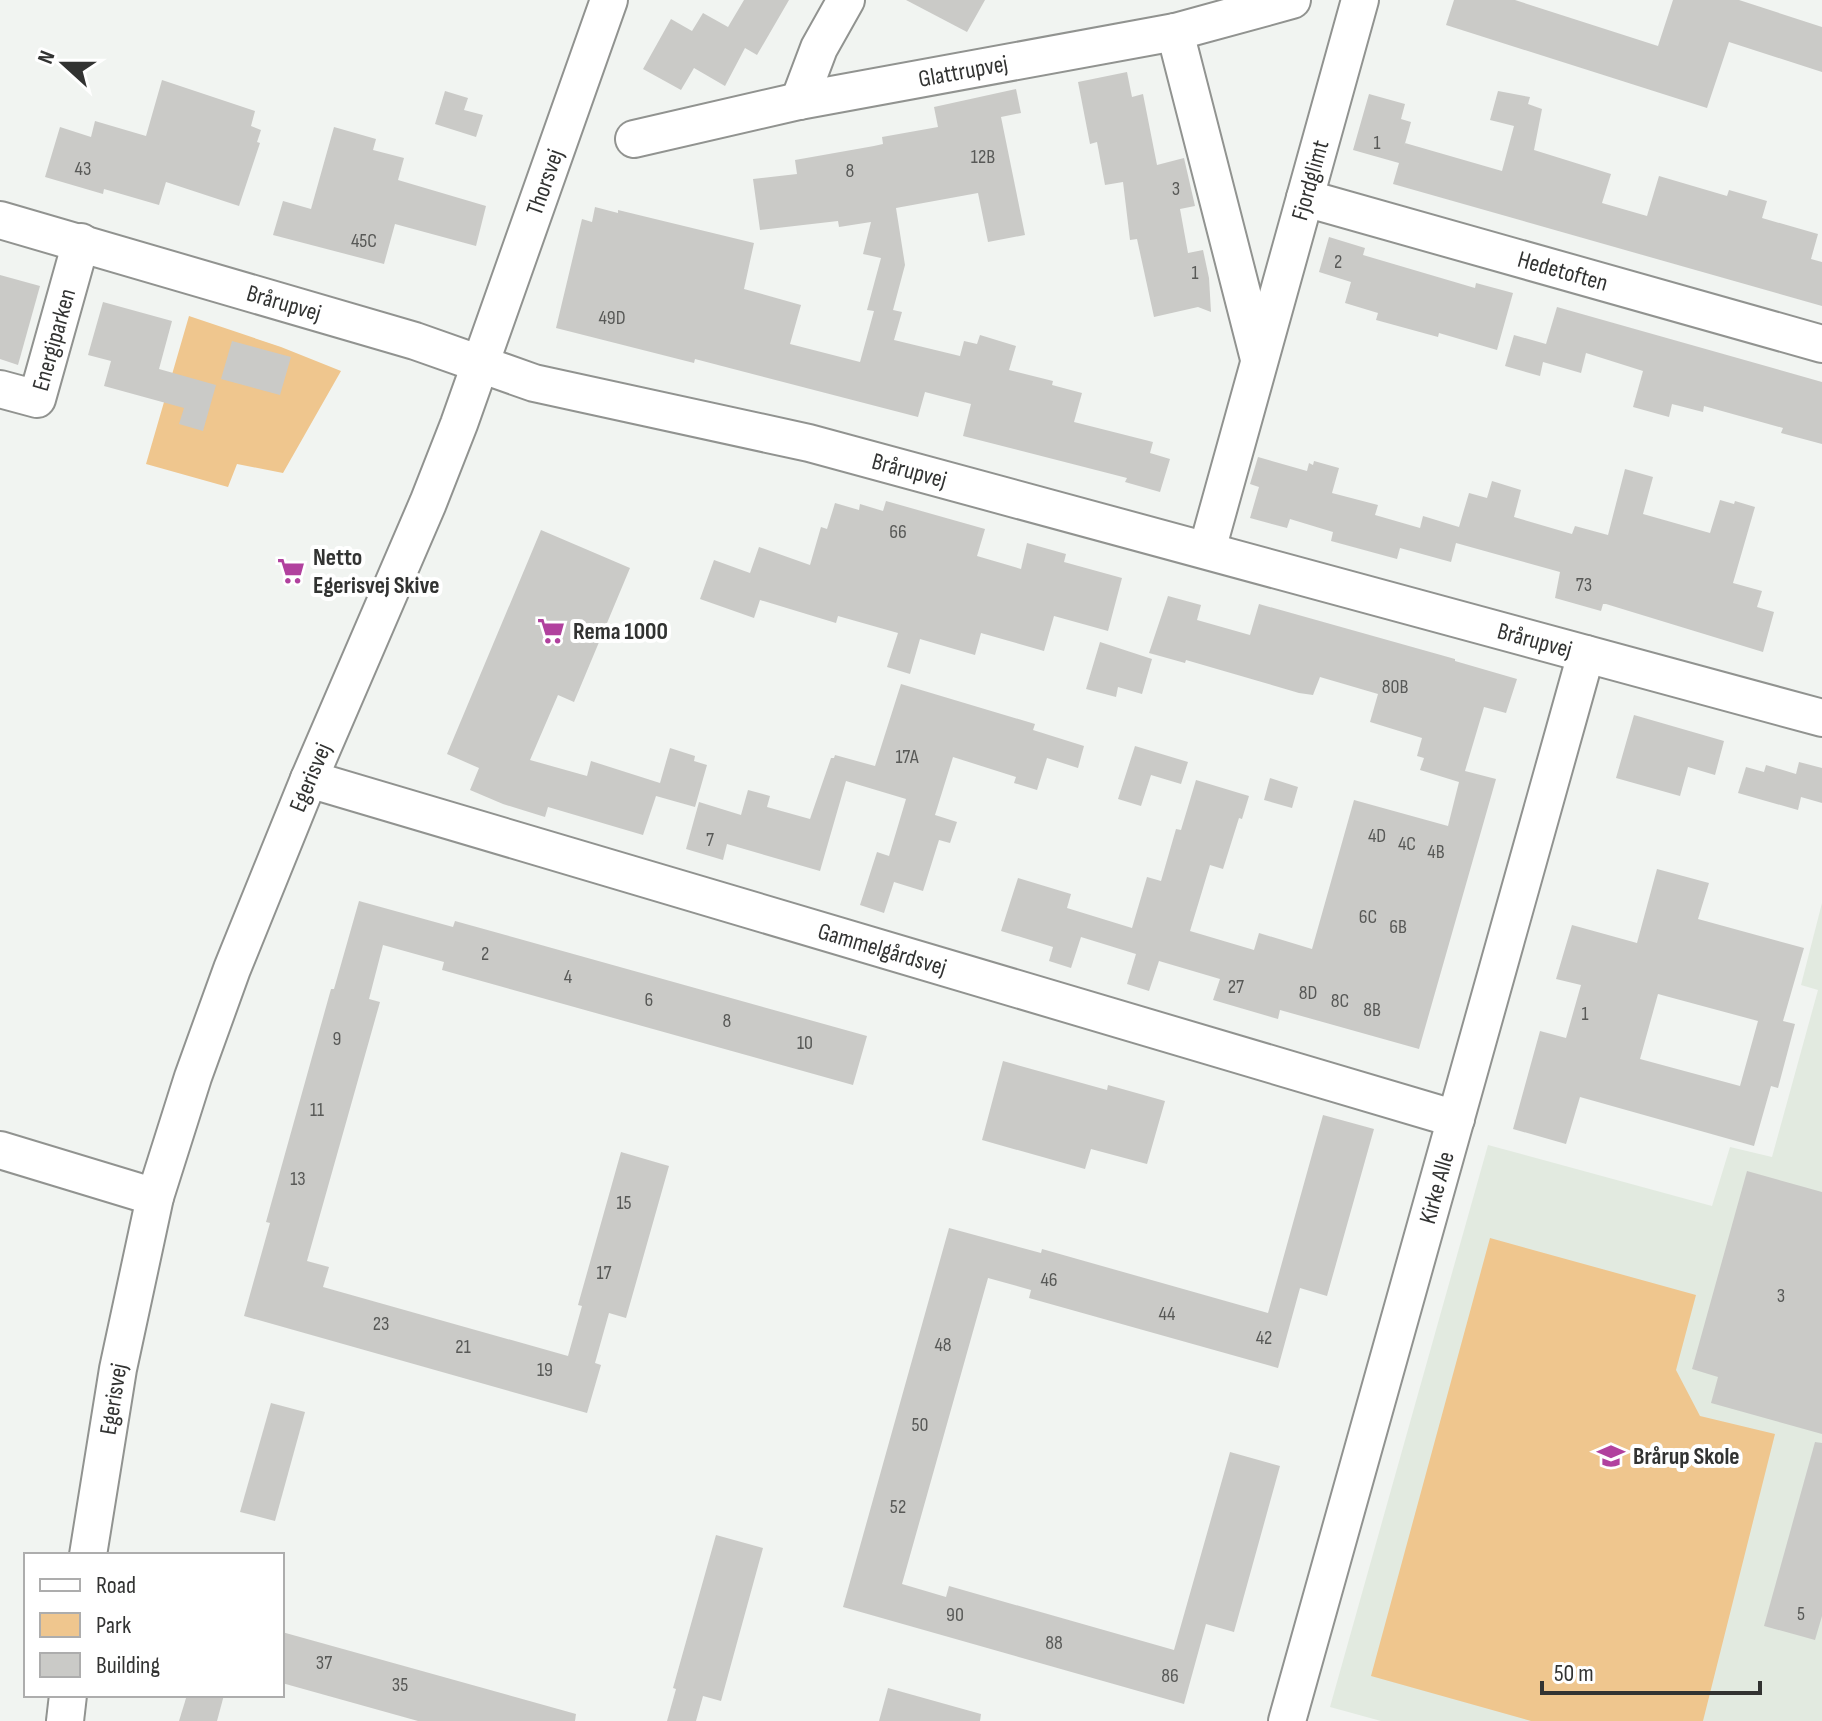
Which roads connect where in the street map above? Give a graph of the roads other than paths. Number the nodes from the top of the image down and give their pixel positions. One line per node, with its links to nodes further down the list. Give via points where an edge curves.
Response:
1 (609, 0): 13 (street, Thorsvej)
2 (846, 0): 6 (street, via 819,48)
3 (1292, 0): 5 (street, Glattrupvej)
4 (1360, 0): 8 (street, Fjordglimt)
5 (1175, 32): 6 (street, Glattrupvej); 12 (street)
6 (799, 101): 7 (street, Glattrupvej)
7 (634, 139)
8 (1305, 198): 11 (street, Hedetoften); 12 (street, Fjordglimt)
9 (0, 220): 10 (street, Brårupvej)
10 (81, 242): 13 (street, Brårupvej); 14 (street, Energiparken, via 37,399)
11 (1822, 344)
12 (1260, 361): 15 (street, Fjordglimt)
13 (480, 364): 15 (street, Brårupvej, via 534,383 809,443); 18 (street, Egerisvej, via 428,503)
14 (0, 389)
15 (1207, 550): 16 (street, Brårupvej)
16 (1586, 654): 17 (street, Brårupvej); 19 (street, Kirke Alle)
17 (1822, 718)
18 (309, 779): 19 (street, Gammelgårdsvej); 21 (street, Egerisvej, via 227,982)
19 (1456, 1119): 25 (street, Kirke Alle)
20 (0, 1150): 21 (street)
21 (155, 1197): 22 (street, Egerisvej, via 118,1369)
22 (88, 1553)
23 (68, 1697): 24 (street)
24 (65, 1721)
25 (1287, 1721)

